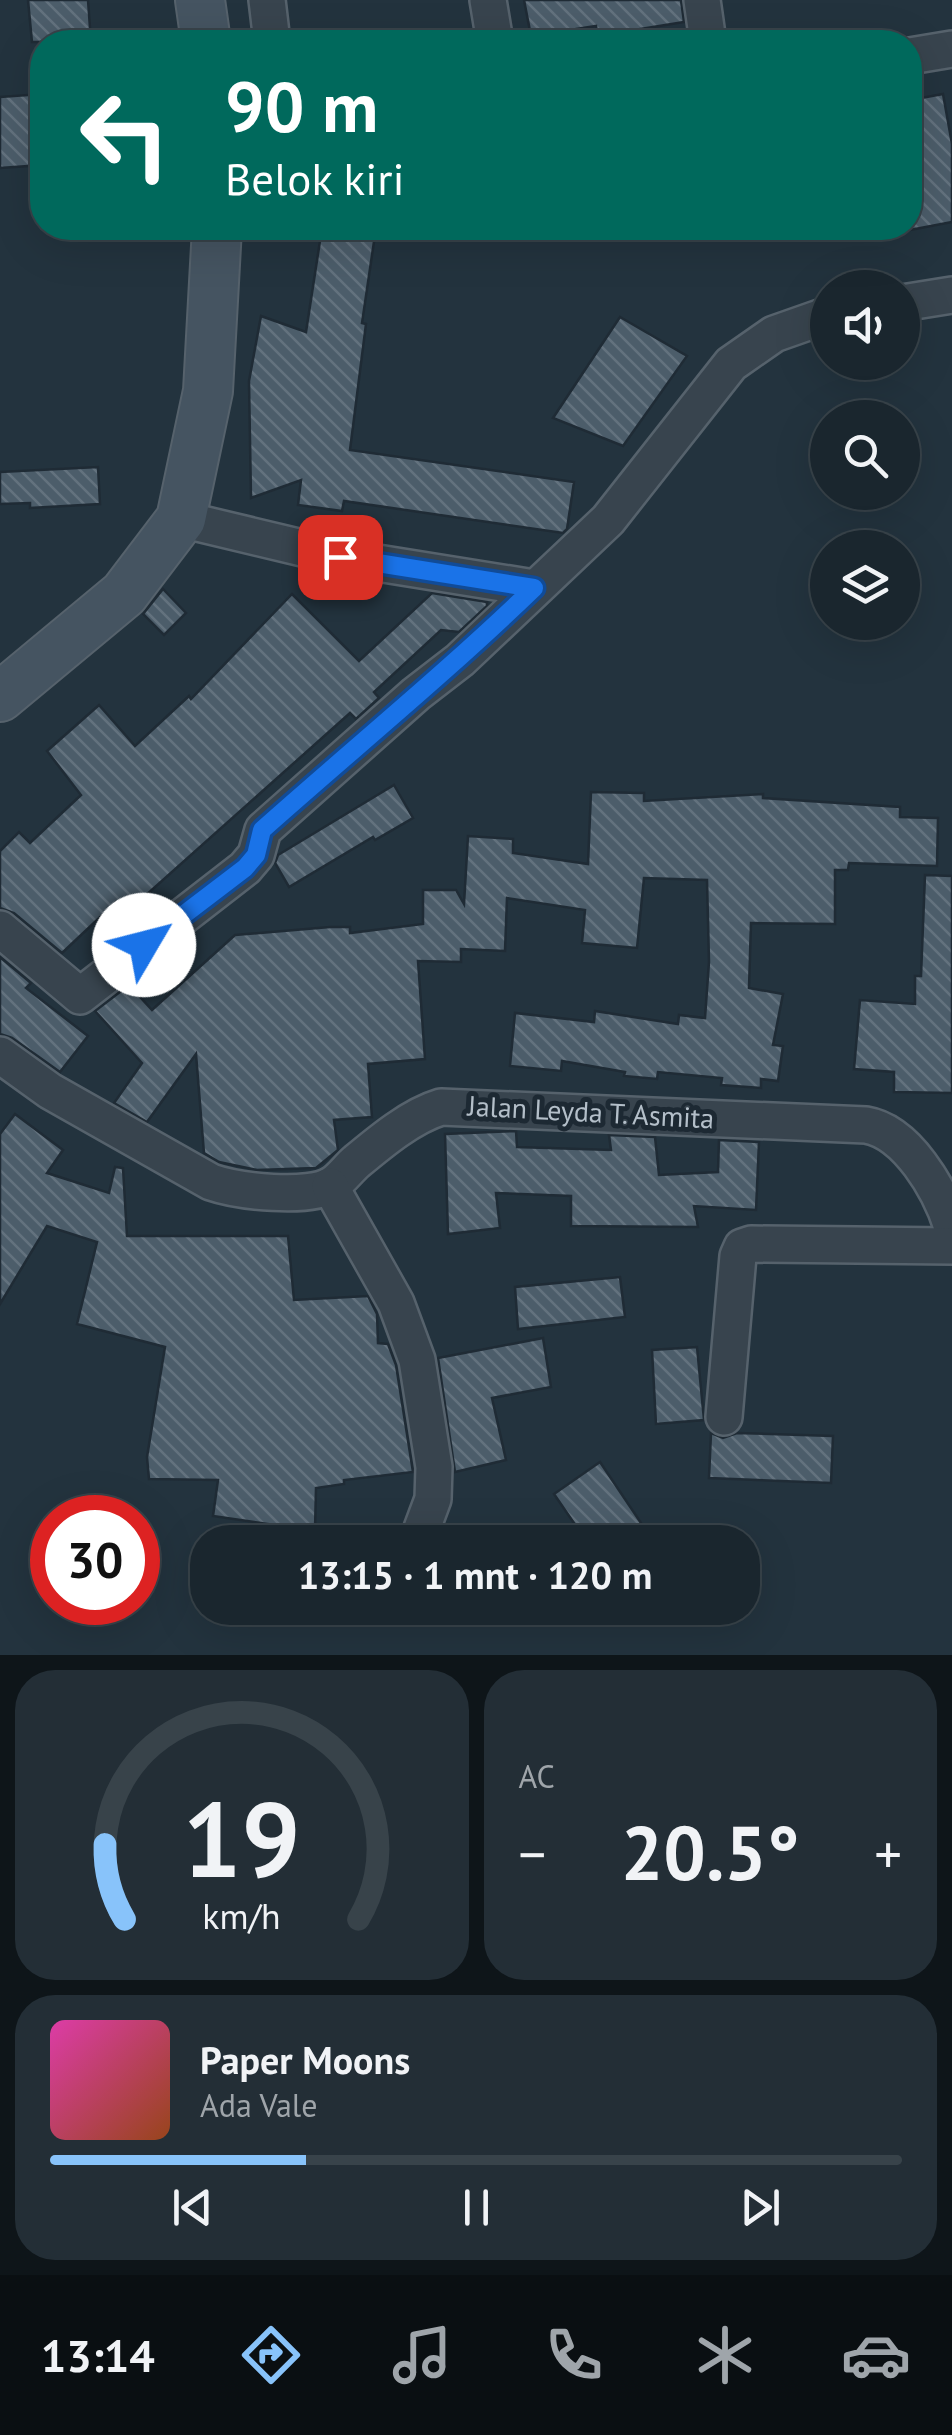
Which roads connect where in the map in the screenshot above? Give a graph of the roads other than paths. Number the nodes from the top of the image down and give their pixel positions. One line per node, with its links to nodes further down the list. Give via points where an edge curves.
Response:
1 (200, 0): 5 (main road)
2 (266, 0): 6 (street)
3 (488, 0): 7 (street)
4 (702, 0): 8 (street)
5 (204, 30)
6 (270, 30)
7 (493, 30)
8 (706, 30)
9 (952, 48): 10 (street)
10 (922, 54)
11 (217, 240): 15 (main road, via 208,392)
12 (952, 295): 13 (street)
13 (920, 300)
14 (810, 321): 16 (street, via 774,334 732,364 608,520)
15 (180, 519): 16 (street, via 340,557); 17 (main road, via 124,594)
16 (534, 588): 18 (street, via 262,830 245,868 80,996)
17 (0, 697)
18 (0, 929)
19 (0, 1055): 20 (street, via 50,1091 211,1182 259,1192)
20 (330, 1186): 21 (street, Jalan Leyda T. Asmita, via 441,1106 866,1125 882,1128 912,1156); 24 (street, via 396,1303 417,1360 434,1467)
21 (952, 1226)
22 (952, 1246): 23 (street, via 742,1247)
23 (724, 1417)
24 (423, 1525)

